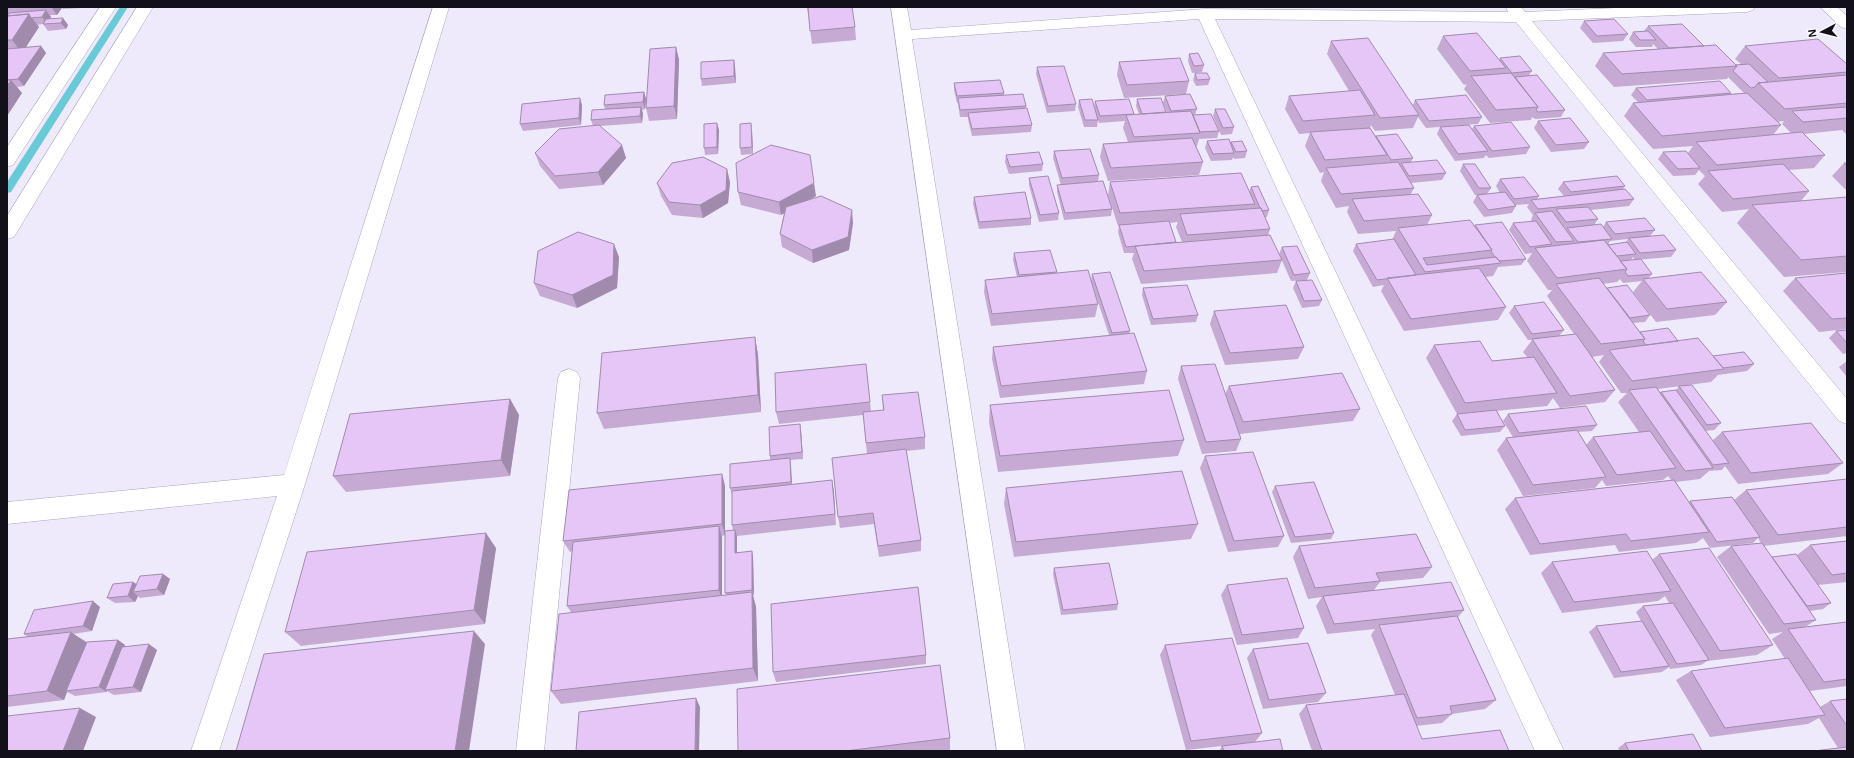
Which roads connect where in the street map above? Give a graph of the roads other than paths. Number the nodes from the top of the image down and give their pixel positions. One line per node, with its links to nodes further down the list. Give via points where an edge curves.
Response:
1 (108, 7): 11 (street)
2 (145, 7): 12 (street)
3 (441, 7): 15 (street)
4 (899, 7): 10 (street)
5 (1747, 7): 7 (street)
6 (1828, 7): 9 (street)
7 (1516, 12): 8 (street); 14 (street)
8 (1206, 14): 10 (street); 20 (street)
9 (1847, 24)
10 (904, 35): 19 (street)
11 (7, 161)
12 (7, 232)
13 (569, 378): 18 (street)
14 (1847, 416)
15 (293, 484): 16 (street); 17 (street)
16 (7, 513)
17 (205, 751)
18 (530, 751)
19 (1011, 751)
20 (1550, 751)

